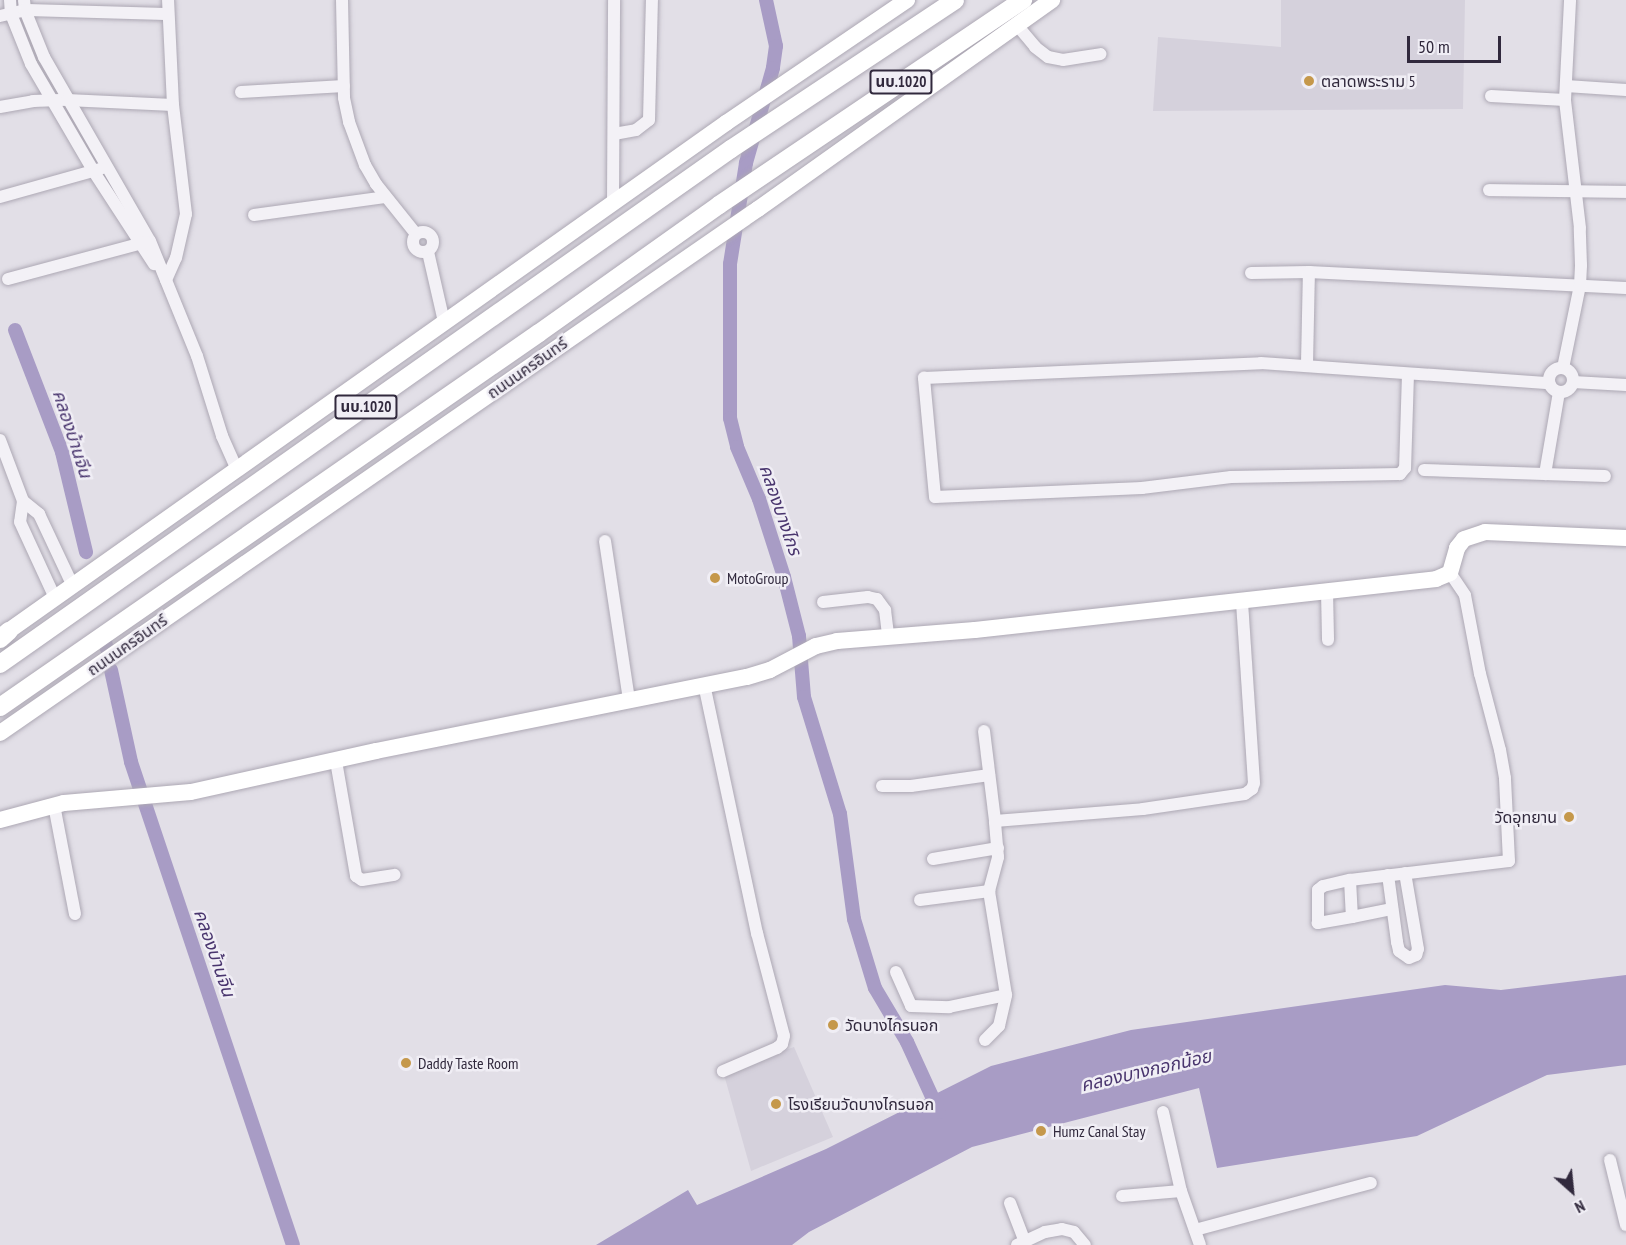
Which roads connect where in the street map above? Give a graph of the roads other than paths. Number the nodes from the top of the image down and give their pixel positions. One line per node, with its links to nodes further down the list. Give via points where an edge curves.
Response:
1 (9, 0): 13 (street)
2 (168, 0): 12 (street)
3 (342, 0): 16 (street)
4 (614, 0): 26 (street)
5 (652, 0): 26 (street, via 649,120 636,130)
6 (907, 0): 34 (main road, นบ.1020)
7 (955, 0): 68 (main road, นบ.1020, via 731,149)
8 (1023, 0): 71 (main road, ถนนนครอินทร์ / นบ.1020, via 719,205)
9 (1052, 0): 14 (main road, ถนนนครอินทร์ / นบ.1020)
10 (1570, 0): 17 (street)
11 (25, 5): 12 (street); 13 (street); 21 (street, via 44,57)
12 (168, 14): 24 (street)
13 (6, 15): 23 (street)
14 (1016, 24): 15 (street, via 1048,57 1063,60); 73 (main road, ถนนนครอินทร์ / นบ.1020, via 758,208)
15 (1101, 54)
16 (344, 86): 19 (street); 33 (street, via 357,145)
17 (1566, 86): 18 (street); 22 (street)
18 (1626, 90)
19 (241, 92)
20 (1491, 96): 22 (street)
21 (67, 100): 23 (street); 24 (street); 27 (street)
22 (1565, 100): 29 (street)
23 (52, 101): 25 (street); 28 (street)
24 (173, 105): 40 (street, via 186,214 176,258)
25 (0, 107)
26 (614, 134): 34 (street)
27 (107, 165): 28 (street); 36 (street)
28 (94, 172): 32 (street); 36 (street)
29 (1574, 189): 30 (street); 31 (street); 41 (street, via 1580,228)
30 (1489, 190)
31 (1626, 192)
32 (0, 196)
33 (385, 197): 35 (street); 43 (street, via 417,234 412,241 414,248 420,253 428,252)
34 (614, 204): 43 (main road, นบ.1020)
35 (254, 215)
36 (145, 243): 39 (street); 40 (street)
37 (1309, 272): 38 (street); 41 (street); 44 (street)
38 (1251, 273)
39 (8, 279)
40 (166, 280): 52 (street)
41 (1580, 285): 42 (street); 45 (street)
42 (1626, 288)
43 (444, 322): 52 (main road, นบ.1020)
44 (1307, 364): 46 (street); 46 (street, via 1222,364 924,378 935,497 1142,488 1231,477 1400,474 1406,468)
45 (1563, 368): 47 (street, via 1571,373); 48 (street, via 1554,371)
46 (1408, 374): 48 (street)
47 (1573, 382): 49 (street); 50 (street, via 1568,390)
48 (1549, 383): 50 (street)
49 (1626, 385)
50 (1559, 392): 54 (street)
51 (0, 440): 56 (street)
52 (236, 468): 60 (main road, นบ.1020)
53 (1424, 470): 54 (street)
54 (1545, 474): 55 (street)
55 (1605, 476)
56 (23, 501): 60 (street, via 39,514); 62 (street, via 20,522)
57 (1626, 538): 59 (main road, via 1472,534 1458,548)
58 (605, 541): 70 (street)
59 (1450, 573): 61 (main road, via 1436,579); 82 (street, via 1465,595 1500,750 1509,861)
60 (72, 584): 62 (main road, นบ.1020)
61 (1327, 591): 63 (main road); 67 (street)
62 (54, 596): 65 (main road, นบ.1020)
63 (1242, 601): 66 (main road, via 975,630); 79 (street, via 1252,789 1245,794 1143,809)
64 (823, 602): 66 (street, via 877,599 885,610)
65 (3, 635)
66 (888, 635): 69 (main road, via 816,646 770,670)
67 (1328, 640)
68 (0, 664)
69 (704, 684): 70 (main road); 94 (street, via 757,933 784,1036 777,1048)
70 (629, 700): 74 (main road)
71 (0, 707)
72 (984, 731): 75 (street)
73 (0, 733)
74 (336, 761): 77 (main road, via 191,792); 83 (street, via 356,876 362,880)
75 (989, 775): 76 (street, via 904,787); 79 (street)
76 (882, 786)
77 (54, 805): 78 (main road); 89 (street)
78 (0, 820)
79 (995, 821): 80 (street)
80 (998, 848): 81 (street); 86 (street)
81 (933, 859)
82 (1405, 873): 84 (street); 88 (street, via 1419,949 1416,955 1409,958 1399,951)
83 (395, 875)
84 (1388, 875): 85 (street); 88 (street)
85 (1350, 879): 90 (street); 90 (street, via 1323,886 1317,896 1318,923)
86 (989, 891): 87 (street); 92 (street)
87 (920, 900)
88 (1392, 909): 90 (street)
89 (75, 914)
90 (1352, 917)
91 (896, 972): 92 (street, via 910,1006 949,1007)
92 (1006, 995): 93 (street, via 999,1026)
93 (986, 1040)
94 (723, 1071)
95 (1163, 1112): 98 (street)
96 (1610, 1160): 101 (street)
97 (1371, 1183): 102 (street)
98 (1182, 1191): 99 (street); 102 (street)
99 (1122, 1196)
100 (1010, 1203): 103 (street)
101 (1626, 1225)
102 (1195, 1230): 105 (street)
103 (1020, 1243): 104 (street, via 1062,1229 1074,1232)
104 (1085, 1245)
105 (1200, 1245)

